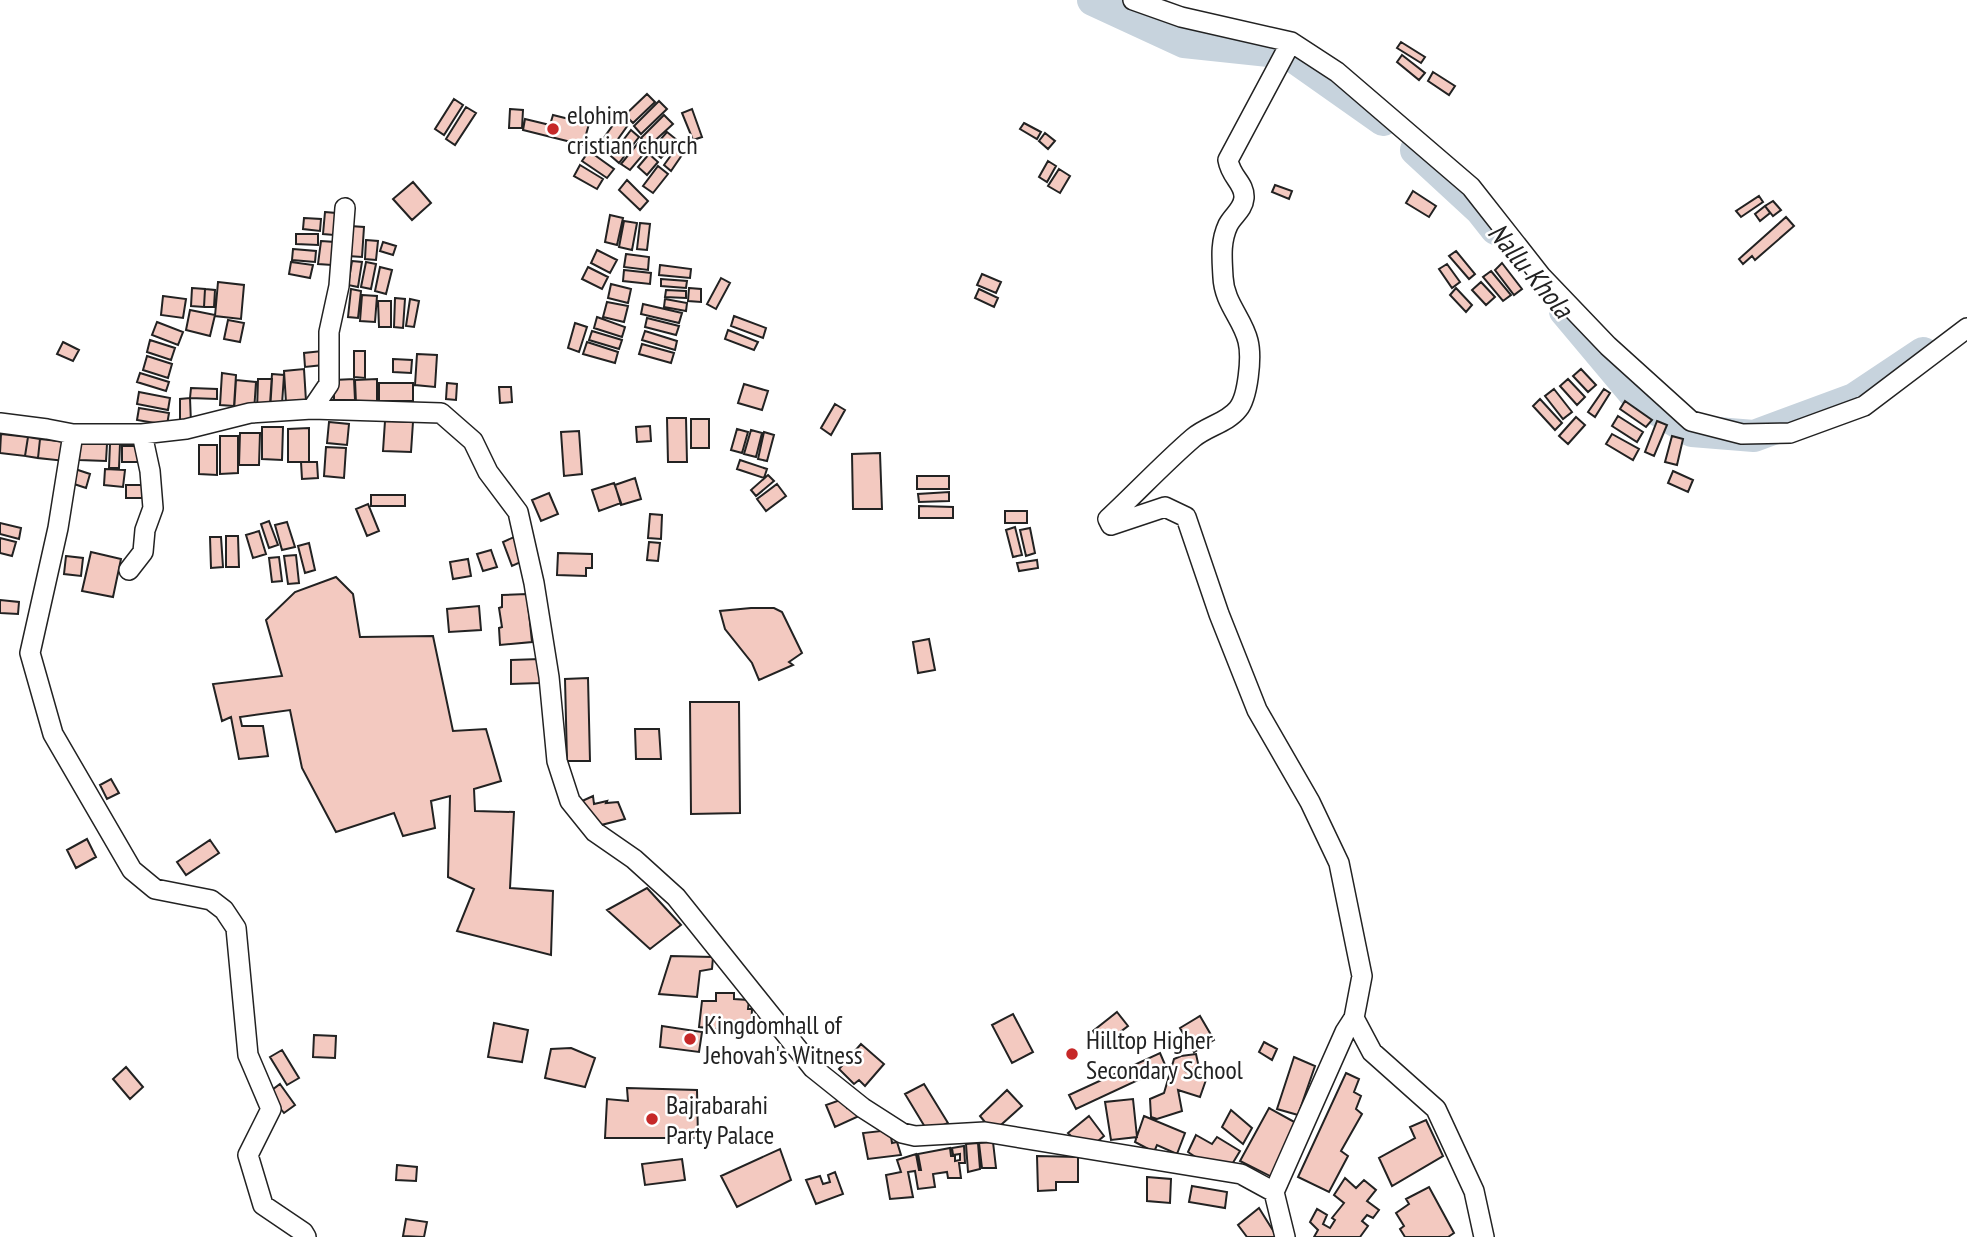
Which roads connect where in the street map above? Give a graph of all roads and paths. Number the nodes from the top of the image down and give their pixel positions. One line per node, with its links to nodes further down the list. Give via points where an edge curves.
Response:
1 (1133, 0): 2 (street, via 1181,17)
2 (1291, 42): 4 (street, via 1337,72 1471,187 1542,276 1608,346 1691,421 1742,434 1790,433 1864,406); 10 (street, via 1228,160 1244,194 1243,205 1229,222 1222,241 1223,281 1248,341 1245,394 1239,408 1195,436 1108,519 1111,525 1165,507 1186,517 1257,710 1339,863 1362,976)
3 (345, 208): 5 (street, via 339,286 329,332 329,384)
4 (1967, 328)
5 (312, 409): 7 (street, via 250,413); 11 (street, via 442,413 473,441 488,472 517,512 549,677 557,761 570,801 596,832 676,897 813,1068 902,1133 1012,1136 1241,1174)
6 (0, 424): 8 (street)
7 (142, 434): 8 (street); 9 (street, via 153,509 143,552)
8 (73, 435): 12 (street, via 30,653 53,734 132,870 155,889 211,900 236,928 247,1055 271,1109 247,1155 263,1205)
9 (129, 570)
10 (1354, 1018): 11 (street); 14 (street, via 1372,1052 1436,1109 1474,1191)
11 (1274, 1192): 13 (street)
12 (306, 1237)
13 (1285, 1237)
14 (1484, 1237)

